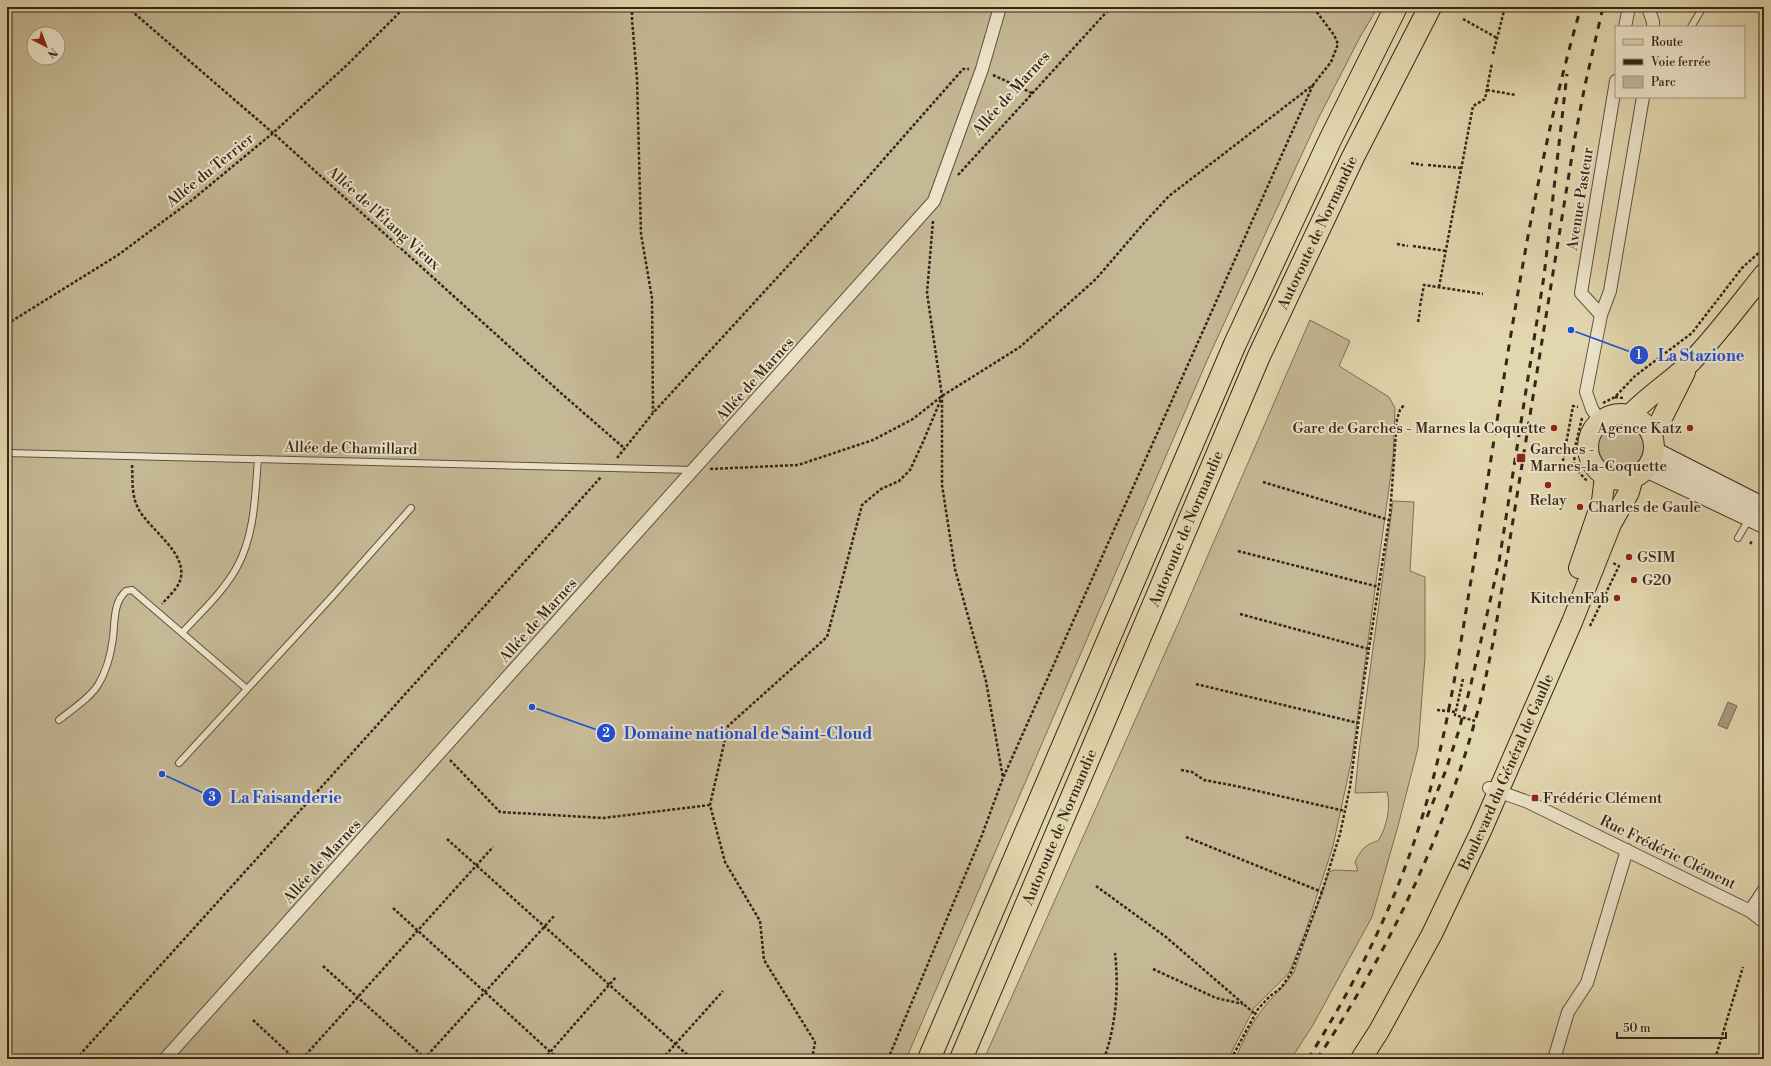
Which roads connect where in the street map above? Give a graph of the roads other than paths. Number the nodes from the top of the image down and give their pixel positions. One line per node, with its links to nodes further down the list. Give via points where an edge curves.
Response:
1 (1000, 7): 21 (street, Allée de Marnes, via 982,70 934,201)
2 (1396, 7): 36 (highway, Autoroute de Normandie, via 1330,140 1235,344)
3 (1430, 7): 37 (highway, Autoroute de Normandie, via 1353,157 1259,356)
4 (1629, 7): 7 (street)
5 (1648, 7): 8 (street)
6 (1703, 7): 9 (lane)
7 (1625, 26)
8 (1653, 26)
9 (1692, 26)
10 (1615, 86): 13 (street, Avenue Pasteur, via 1581,293)
11 (1643, 98): 13 (street)
12 (1764, 275): 15 (main road, via 1719,331)
13 (1600, 298): 14 (street); 14 (street, Avenue Pasteur)
14 (1601, 315): 16 (street, via 1586,392)
15 (1690, 362): 17 (main road); 19 (main road, Boulevard du Général de Gaulle, via 1663,416)
16 (1596, 413): 17 (main road); 22 (main road, via 1588,449 1593,466)
17 (1630, 415): 19 (main road, via 1646,425)
18 (7, 453): 20 (lane, Allée de Chamillard)
19 (1646, 458): 22 (main road, via 1619,480); 24 (street); 30 (main road, Boulevard du Général de Gaulle, via 1611,524 1572,622)
20 (258, 459): 21 (lane, Allée de Chamillard); 26 (lane, via 252,522 238,566)
21 (694, 470): 35 (street, Allée de Marnes)
22 (1605, 476): 30 (main road, Boulevard du Général de Gaulle, via 1602,501 1564,611)
23 (411, 508): 27 (lane)
24 (1759, 516): 25 (lane)
25 (1738, 538)
26 (182, 633): 27 (lane); 28 (lane, via 132,590 126,591 118,602 110,654 97,685)
27 (247, 689): 29 (lane)
28 (59, 720)
29 (179, 764)
30 (1494, 790): 31 (street, Rue Frédéric Clément, via 1528,802); 38 (main road, Boulevard du Général de Gaulle, via 1430,916 1380,1008); 39 (main road, Boulevard du Général de Gaulle, via 1432,934)
31 (1627, 850): 33 (street, Rue Frédéric Clément); 40 (street, via 1586,983 1568,1012)
32 (1764, 890): 33 (street)
33 (1750, 910): 34 (street, Rue Frédéric Clément)
34 (1764, 922)
35 (166, 1059)
36 (929, 1059)
37 (961, 1059)
38 (1348, 1059)
39 (1361, 1059)
40 (1554, 1059)

